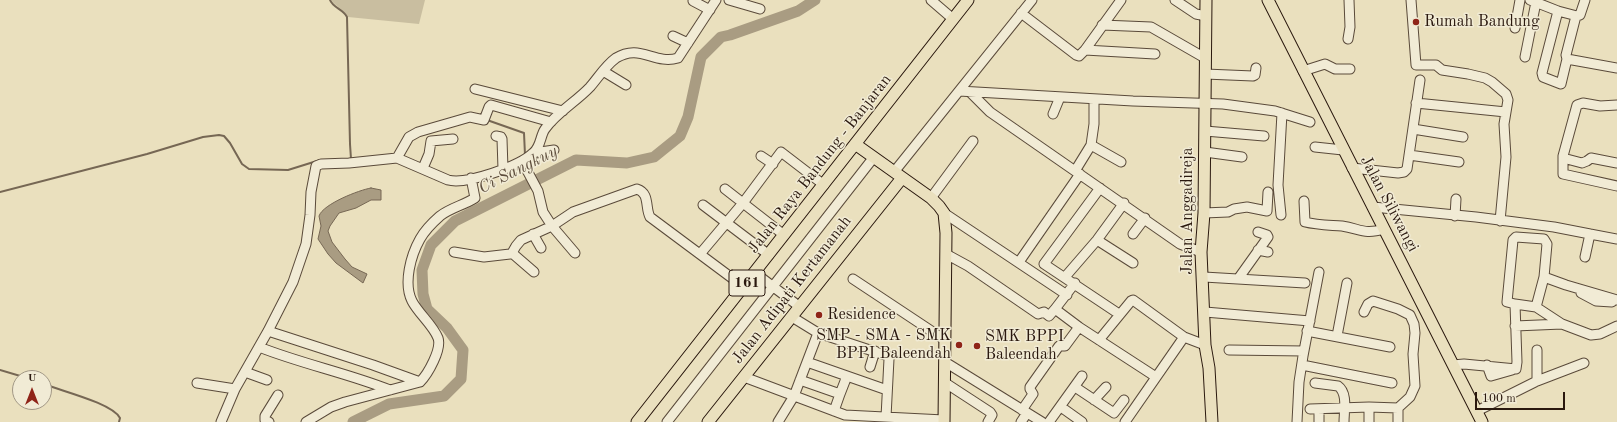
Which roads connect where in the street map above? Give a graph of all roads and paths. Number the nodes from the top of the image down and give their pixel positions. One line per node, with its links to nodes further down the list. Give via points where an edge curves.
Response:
1 (694, 0): 17 (street)
2 (716, 0): 17 (street)
3 (729, 0): 16 (street)
4 (931, 0): 22 (street)
5 (968, 0): 22 (main road, Jalan Raya Bandung - Banjaran / 161)
6 (1032, 0): 19 (street)
7 (1122, 0): 23 (street)
8 (1175, 0): 20 (street, via 1196,14)
9 (1206, 0): 20 (main road, Jalan Anggadireja)
10 (1268, 0): 37 (main road, Jalan Siliwangi)
11 (1349, 0): 26 (street)
12 (1411, 0): 50 (street, via 1416,65 1436,65 1442,70 1485,78 1506,94)
13 (1520, 0): 24 (street)
14 (1585, 0): 21 (street, via 1580,15)
15 (1533, 1): 18 (street); 30 (street)
16 (760, 9)
17 (710, 10): 27 (street)
18 (1558, 11): 21 (street); 32 (street, via 1543,77 1561,84)
19 (1022, 13): 28 (street, via 1076,55 1081,55); 42 (street)
20 (1206, 16): 31 (main road, Jalan Anggadireja)
21 (1576, 16): 32 (street)
22 (953, 19): 62 (main road, Jalan Raya Bandung - Banjaran / 161)
23 (1102, 25): 28 (street); 31 (street, via 1151,27)
24 (1515, 28)
25 (673, 36): 27 (street)
26 (1348, 39)
27 (688, 43): 36 (street, via 678,58 671,60 633,52 615,59)
28 (1085, 50): 29 (street)
29 (1155, 54)
30 (1525, 57)
31 (1205, 58): 38 (main road, Jalan Anggadireja)
32 (1567, 59): 34 (street)
33 (1256, 68): 38 (street, via 1253,76)
34 (1617, 68)
35 (1350, 69): 37 (street, via 1336,69 1326,64)
36 (603, 71): 40 (street); 49 (street, via 590,87)
37 (1303, 71): 66 (main road, Jalan Siliwangi)
38 (1205, 74): 47 (main road, Jalan Anggadireja)
39 (1420, 80): 46 (street)
40 (626, 85)
41 (475, 89): 49 (street)
42 (959, 91): 43 (street); 84 (street)
43 (970, 92): 44 (street); 83 (street, via 990,112)
44 (1060, 97): 45 (street); 52 (street)
45 (1094, 99): 47 (street); 63 (street)
46 (1416, 103): 50 (street); 55 (street)
47 (1206, 104): 51 (street); 56 (main road, Jalan Anggadireja)
48 (1617, 105): 74 (street, via 1579,103)
49 (563, 110): 53 (street)
50 (1506, 112): 104 (street, via 1506,157)
51 (1282, 113): 54 (street); 100 (street, via 1278,185)
52 (1053, 114)
53 (550, 122): 68 (street); 73 (street, via 491,105 484,120 470,117 409,137)
54 (1310, 122)
55 (1413, 129): 59 (street); 69 (street)
56 (1205, 131): 58 (street); 67 (main road, Jalan Anggadireja)
57 (496, 136): 82 (street, via 502,139)
58 (1264, 136)
59 (1463, 137)
60 (453, 139): 80 (street, via 430,140 429,154)
61 (973, 141): 91 (street)
62 (855, 144): 71 (main road); 86 (main road, Jalan Raya Bandung - Banjaran / 161)
63 (1091, 145): 75 (street); 83 (street)
64 (1315, 147): 66 (street)
65 (554, 150): 68 (street)
66 (1343, 150): 81 (main road, Jalan Siliwangi)
67 (1205, 152): 72 (street); 99 (main road, Jalan Anggadireja)
68 (534, 153): 78 (street)
69 (1409, 155): 76 (street); 81 (street, via 1407,169 1404,172)
70 (761, 156): 79 (street)
71 (874, 157): 84 (main road); 139 (street)
72 (1242, 157)
73 (397, 158): 80 (street); 155 (street, via 316,166 306,240 288,293)
74 (1563, 158): 77 (street, via 1582,163 1591,158); 87 (street, via 1563,174)
75 (1121, 162)
76 (1459, 162)
77 (1617, 162)
78 (523, 163): 82 (street); 105 (street, via 538,191 543,212)
79 (773, 164): 86 (street, via 782,152); 94 (street)
80 (423, 168): 85 (street, via 451,181)
81 (1352, 168): 97 (main road, Jalan Siliwangi)
82 (503, 169): 85 (street)
83 (1078, 172): 88 (street); 125 (street)
84 (898, 175): 91 (main road); 143 (main road, Jalan Adipati Kertamanah)
85 (471, 178): 183 (street, via 474,198 434,221 420,240 412,260 409,280 412,302 439,342 433,363)
86 (824, 185): 111 (main road, Jalan Raya Bandung - Banjaran / 161)
87 (1617, 186)
88 (1100, 188): 95 (street); 131 (street, via 1044,264)
89 (725, 189): 94 (street)
90 (1268, 192): 99 (street, via 1267,211 1247,208)
91 (931, 198): 98 (main road)
92 (1456, 199): 101 (street)
93 (1304, 201): 106 (street, via 1305,222 1364,232)
94 (743, 203): 103 (street); 111 (street)
95 (1124, 203): 102 (street); 113 (street)
96 (704, 205): 103 (street)
97 (1373, 207): 101 (street); 106 (main road, Jalan Siliwangi)
98 (944, 213): 122 (main road); 125 (street)
99 (1204, 213): 116 (main road, Jalan Anggadireja)
100 (1281, 215)
101 (1455, 216): 104 (street)
102 (1145, 218): 109 (street); 116 (street, via 1180,244)
103 (727, 221): 121 (street); 123 (street)
104 (1500, 221): 110 (street)
105 (552, 226): 108 (street); 119 (street); 121 (street, via 573,212 638,189 647,199 650,217)
106 (1384, 229): 173 (main road, Jalan Siliwangi)
107 (1258, 232): 115 (street, via 1268,237)
108 (533, 234): 114 (street); 120 (street, via 521,240)
109 (1133, 234)
110 (1590, 234): 112 (street); 124 (street)
111 (784, 235): 123 (main road, Jalan Raya Bandung - Banjaran / 161)
112 (1617, 239)
113 (1097, 240): 126 (street); 131 (street)
114 (541, 248)
115 (1258, 250): 118 (street); 133 (street)
116 (1198, 251): 132 (main road, Jalan Anggadireja)
117 (454, 252): 120 (street, via 484,257)
118 (1268, 252)
119 (575, 253)
120 (512, 254): 127 (street)
121 (700, 254): 138 (street)
122 (946, 254): 145 (street, via 1038,314 1044,312 1049,316); 160 (main road)
123 (769, 255): 129 (main road, Jalan Raya Bandung - Banjaran / 161)
124 (1585, 257)
125 (1019, 262): 140 (street)
126 (1133, 263)
127 (534, 272)
128 (1319, 272): 150 (street)
129 (755, 273): 138 (main road, Jalan Raya Bandung - Banjaran / 161); 139 (street)
130 (1544, 276): 141 (street); 142 (street, via 1546,241 1514,238 1507,299); 144 (street)
131 (1065, 277): 135 (street)
132 (1204, 277): 133 (street); 146 (main road, Jalan Anggadireja)
133 (1238, 278): 136 (street)
134 (853, 279): 160 (street)
135 (1075, 283): 140 (street); 148 (street)
136 (1305, 283)
137 (1347, 283): 158 (street)
138 (744, 287): 211 (main road, Jalan Raya Bandung - Banjaran / 161)
139 (773, 287): 143 (street); 212 (street)
140 (1067, 295): 145 (street)
141 (1617, 301)
142 (1515, 304): 144 (street); 152 (street)
143 (800, 307): 149 (main road, Jalan Adipati Kertamanah)
144 (1536, 307): 151 (street)
145 (1056, 309): 154 (street)
146 (1205, 312): 150 (street); 162 (main road, Jalan Anggadireja)
147 (1364, 312): 201 (street, via 1373,301 1410,315 1414,324 1415,386 1410,397)
148 (1119, 314): 159 (street, via 1135,300); 161 (street)
149 (792, 316): 157 (street); 178 (main road, Jalan Adipati Kertamanah)
150 (1306, 320): 156 (street)
151 (1562, 324): 152 (street); 153 (street, via 1591,335)
152 (1515, 326): 173 (street, via 1516,369)
153 (1617, 326)
154 (1079, 327): 161 (street); 203 (street, via 1065,346 1059,346 1030,387 1033,394)
155 (268, 331): 163 (street); 183 (street)
156 (1307, 331): 158 (street); 168 (street)
157 (818, 333): 167 (street); 169 (street)
158 (1337, 336): 164 (street)
159 (1184, 337): 162 (street); 179 (street)
160 (945, 340): 170 (main road)
161 (1099, 340): 179 (street)
162 (1205, 345): 221 (main road, Jalan Anggadireja)
163 (259, 346): 175 (street); 191 (street)
164 (1390, 347)
165 (1229, 350): 168 (street)
166 (1537, 350): 182 (street)
167 (875, 351): 174 (street); 192 (street, via 889,358)
168 (1297, 351): 172 (street)
169 (807, 362): 176 (street); 181 (street)
170 (945, 362): 184 (main road); 203 (street)
171 (1584, 363): 182 (street)
172 (1302, 365): 187 (street); 222 (street)
173 (1453, 365): 204 (main road, Jalan Siliwangi)
174 (870, 367)
175 (245, 372): 180 (street); 190 (street)
176 (847, 376): 192 (street); 193 (street)
177 (1082, 376): 189 (street)
178 (744, 377): 195 (street); 213 (main road, Jalan Adipati Kertamanah)
179 (1156, 377): 220 (street)
180 (267, 380)
181 (800, 380): 193 (street); 195 (street)
182 (1537, 381): 204 (street)
183 (420, 382): 191 (street)
184 (944, 382): 207 (main road); 215 (street, via 990,412 992,415)
185 (197, 383): 190 (street)
186 (1315, 383): 200 (street, via 1341,388 1344,394)
187 (1392, 383)
188 (1106, 387): 196 (street)
189 (1075, 388): 196 (street); 198 (street)
190 (235, 389): 208 (street)
191 (390, 390): 210 (street, via 331,407)
192 (887, 390): 205 (street)
193 (840, 394): 202 (street)
194 (278, 395): 209 (street, via 265,416)
195 (794, 396): 202 (street); 214 (street)
196 (1094, 400): 197 (street, via 1115,413)
197 (1124, 400)
198 (1061, 407): 218 (street); 219 (street)
199 (1369, 407): 200 (street); 201 (street); 225 (street)
200 (1344, 408): 223 (street, via 1314,409); 224 (street)
201 (1398, 408): 226 (street)
202 (834, 411): 206 (street)
203 (1025, 411): 216 (street); 217 (street)
204 (1477, 411): 227 (main road, Jalan Siliwangi)
205 (886, 417): 206 (street); 207 (street)
206 (845, 418)
207 (944, 421)
208 (221, 422)
209 (269, 422)
210 (306, 422)
211 (637, 422)
212 (667, 422)
213 (708, 422)
214 (778, 422)
215 (988, 422)
216 (1021, 422)
217 (1042, 422)
218 (1049, 422)
219 (1082, 422)
220 (1125, 422)
221 (1212, 422)
222 (1297, 422)
223 (1319, 422)
224 (1344, 422)
225 (1369, 422)
226 (1398, 422)
227 (1482, 422)

